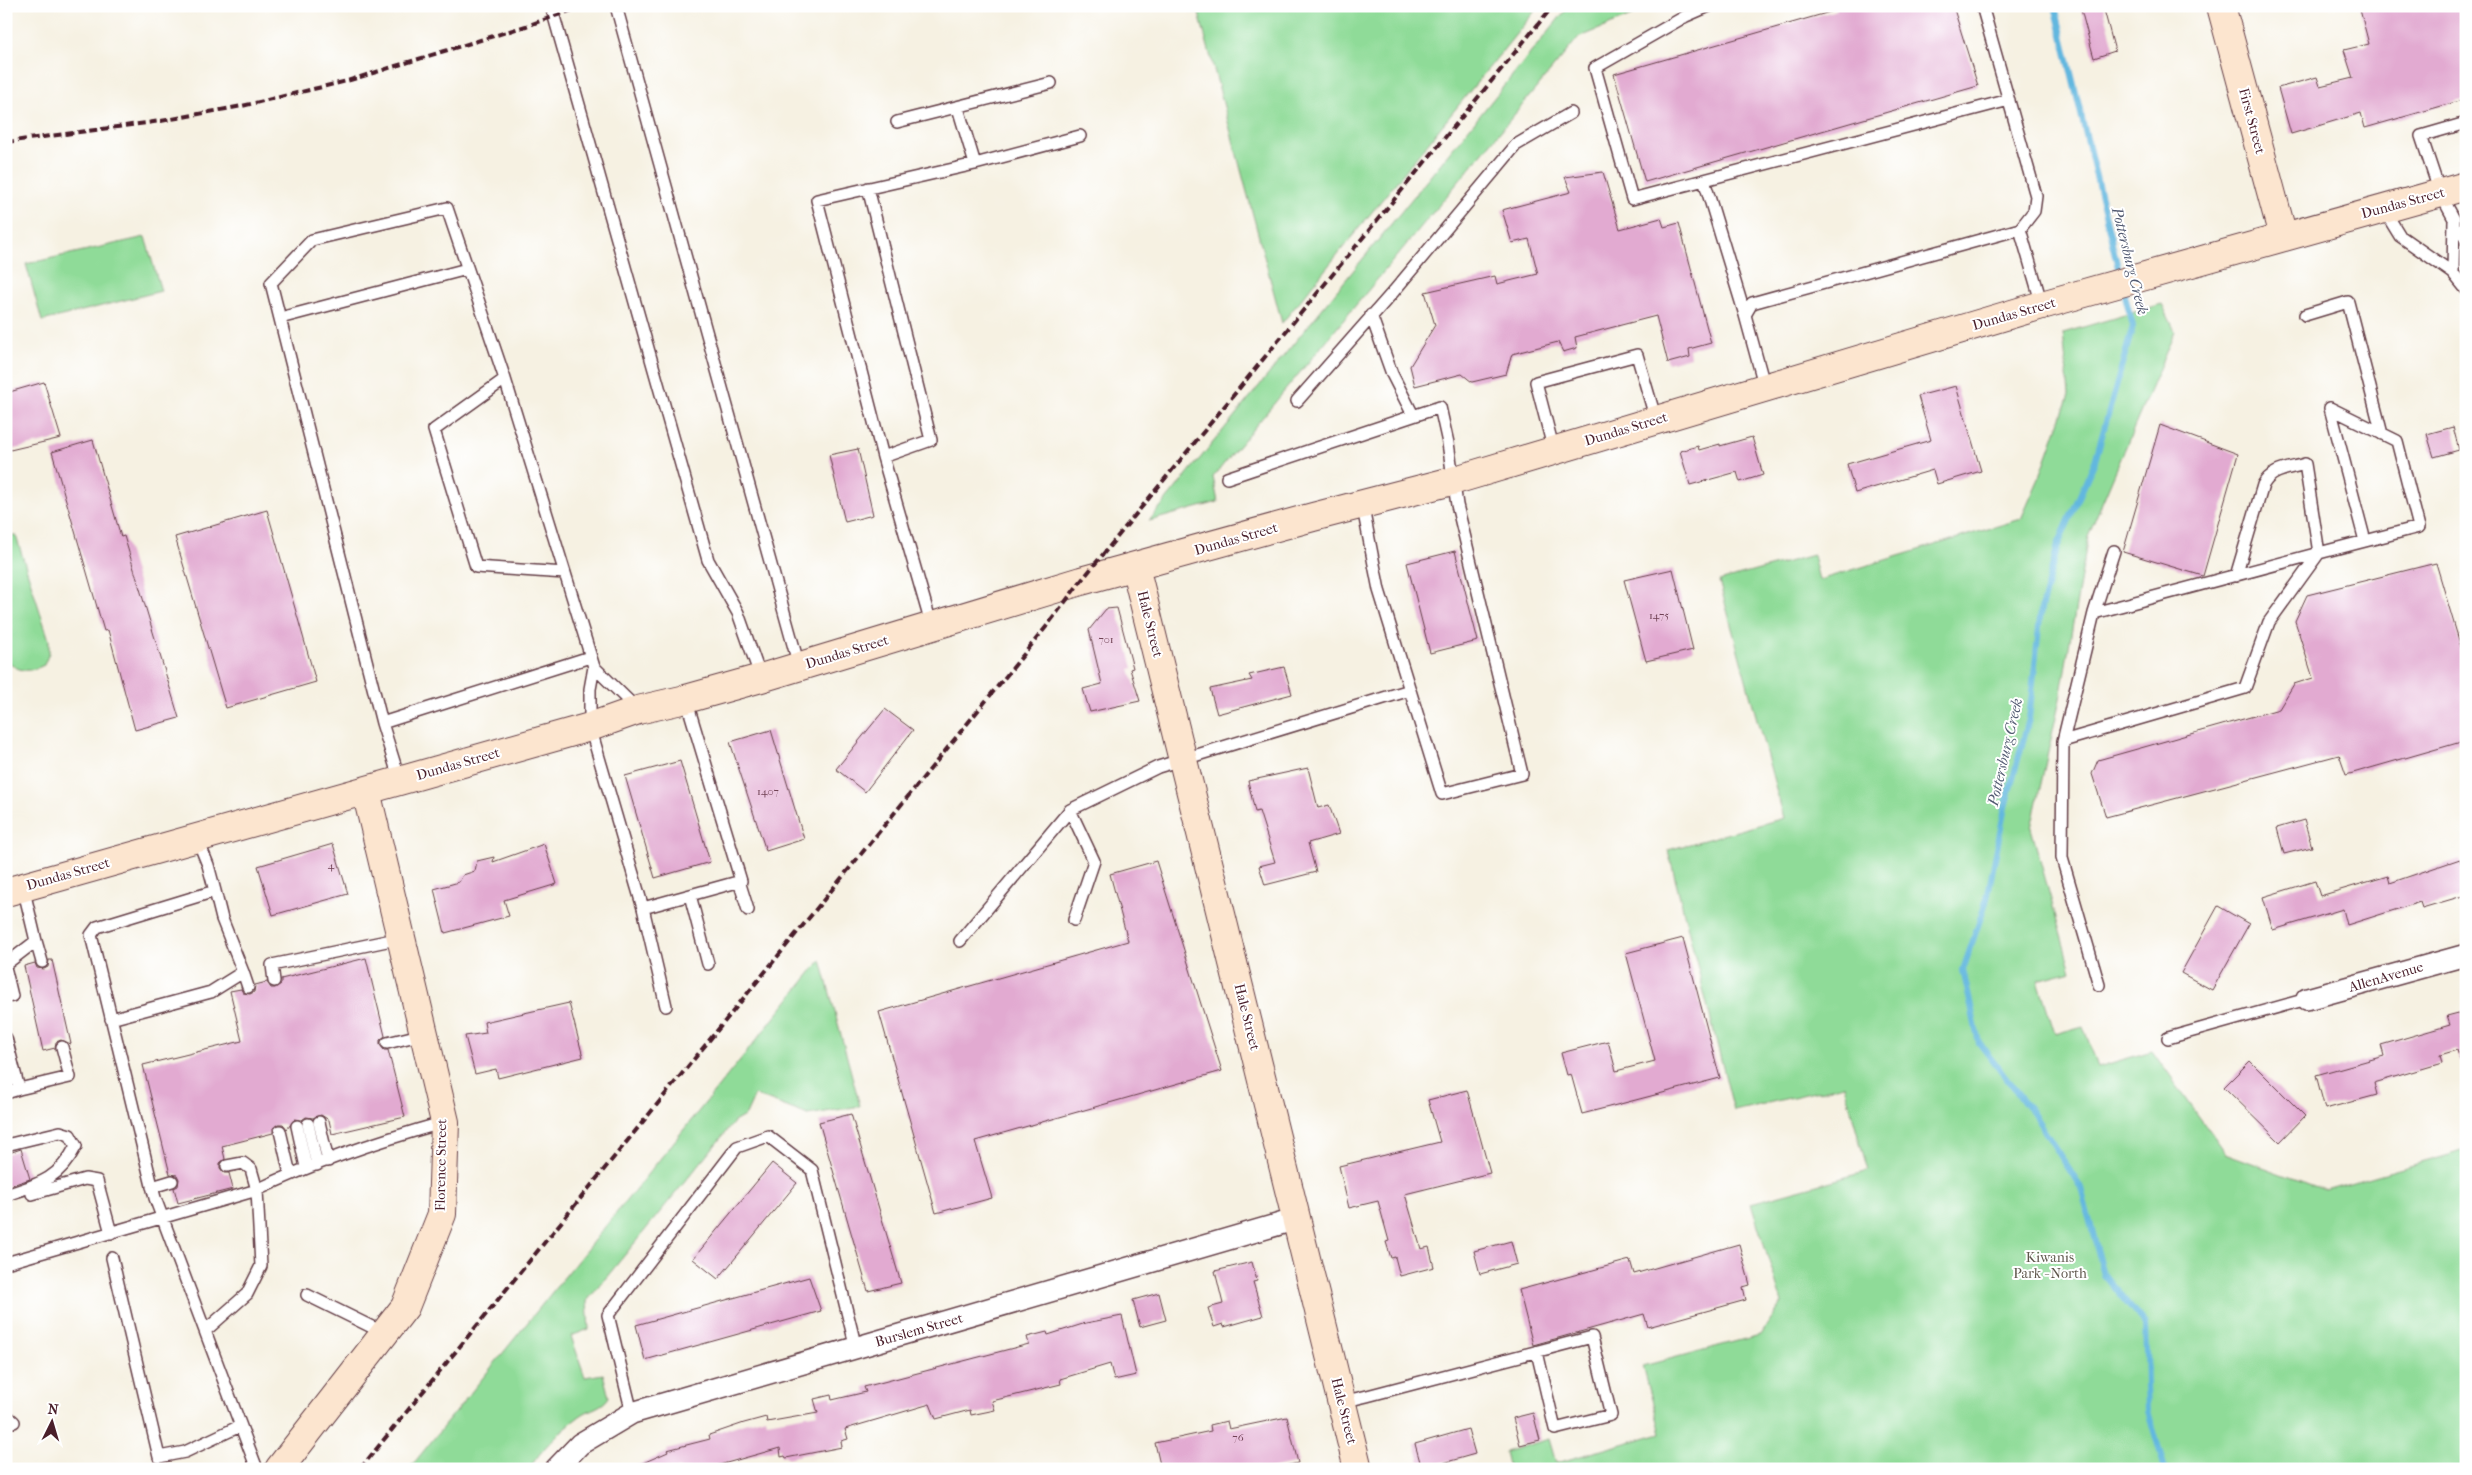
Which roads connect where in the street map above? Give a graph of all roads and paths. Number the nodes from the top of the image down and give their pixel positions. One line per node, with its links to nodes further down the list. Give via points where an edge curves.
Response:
1 (551, 6): 51 (lane, via 708,560 738,613)
2 (616, 6): 50 (lane)
3 (1709, 6): 14 (lane, via 1595,68 1632,199)
4 (1982, 6): 7 (lane)
5 (2221, 6): 20 (main road, First Street)
6 (1051, 83): 8 (lane)
7 (2009, 100): 14 (lane); 19 (lane, via 2036,196 2034,211)
8 (958, 108): 10 (lane); 13 (lane)
9 (1571, 113): 27 (lane, via 1516,145)
10 (897, 122)
11 (2466, 124): 16 (lane, via 2421,136)
12 (1080, 136): 13 (lane)
13 (975, 164): 15 (lane)
14 (1704, 180): 28 (lane)
15 (868, 188): 37 (lane, via 931,440); 37 (lane, via 817,200)
16 (2453, 189): 17 (main road, Dundas Street); 18 (lane)
17 (2383, 208): 20 (main road, Dundas Street); 23 (lane, via 2400,236)
18 (2455, 227): 21 (lane, via 2463,232); 23 (lane)
19 (2020, 229): 25 (lane); 28 (lane, via 1752,303)
20 (2283, 236): 25 (main road, Dundas Street)
21 (2466, 240)
22 (467, 268): 29 (lane); 29 (lane, via 447,208 312,240 271,283); 30 (lane)
23 (2453, 273): 24 (lane)
24 (2466, 289)
25 (2042, 305): 31 (main road, Dundas Street)
26 (2305, 314): 35 (lane, via 2348,302)
27 (1371, 315): 32 (lane); 33 (lane, via 1392,374)
28 (1745, 315): 31 (lane)
29 (280, 318): 55 (lane)
30 (505, 379): 45 (lane); 45 (lane, via 434,430 439,448 476,567)
31 (1765, 388): 34 (main road, Dundas Street)
32 (1297, 401)
33 (1412, 415): 38 (lane); 39 (lane, via 1440,407)
34 (1656, 420): 36 (main road, Dundas Street); 36 (lane, via 1637,355 1536,382)
35 (2382, 434): 41 (lane, via 2397,441 2418,526); 41 (lane, via 2330,408)
36 (1554, 450): 39 (main road, Dundas Street)
37 (883, 457): 48 (lane)
38 (1227, 478)
39 (1452, 481): 40 (main road, Dundas Street); 52 (lane, via 1522,774 1442,794)
40 (1362, 503): 44 (main road, Dundas Street); 52 (lane, via 1379,590)
41 (2365, 541): 43 (lane)
42 (2114, 551): 47 (lane)
43 (2320, 553): 46 (lane); 46 (lane, via 2304,464 2278,471 2263,486); 57 (lane, via 2269,622 2245,688)
44 (1136, 566): 48 (main road, Dundas Street); 58 (main road, Hale Street)
45 (565, 573): 49 (lane)
46 (2236, 576): 47 (lane)
47 (2094, 613): 57 (lane)
48 (932, 627): 50 (main road, Dundas Street)
49 (592, 662): 54 (lane); 55 (lane); 56 (lane)
50 (799, 666): 51 (main road, Dundas Street)
51 (761, 678): 53 (main road, Dundas Street)
52 (1410, 690): 58 (lane)
53 (686, 699): 54 (main road, Dundas Street); 63 (lane)
54 (638, 710): 56 (main road, Dundas Street)
55 (382, 724): 59 (lane)
56 (590, 727): 59 (main road, Dundas Street); 67 (lane)
57 (2063, 741): 80 (lane, via 2062,858)
58 (1184, 758): 61 (lane, via 1158,767); 105 (main road, Hale Street)
59 (400, 781): 60 (main road, Dundas Street)
60 (366, 790): 62 (main road, Dundas Street); 70 (main road, Florence Street)
61 (1070, 810): 69 (lane, via 1094,861); 72 (lane)
62 (197, 838): 64 (main road, Dundas Street); 65 (lane)
63 (739, 881): 66 (lane); 68 (lane)
64 (14, 890): 71 (lane)
65 (215, 891): 78 (lane, via 222,920); 85 (lane, via 97,927 90,936)
66 (690, 895): 67 (lane); 76 (lane)
67 (643, 908): 84 (lane)
68 (748, 910)
69 (1074, 920)
70 (401, 938): 79 (lane, via 272,965); 86 (main road, Florence Street)
71 (36, 941): 74 (lane); 75 (lane)
72 (960, 941)
73 (2466, 955): 83 (street, AllenAvenue)
74 (42, 962)
75 (6, 964)
76 (708, 964)
77 (6, 971): 82 (lane, via 12,996)
78 (242, 972): 81 (lane); 85 (lane, via 212,992)
79 (274, 981)
80 (2099, 985)
81 (248, 987)
82 (6, 997)
83 (2307, 999): 88 (lane)
84 (666, 1006)
85 (111, 1019): 100 (lane)
86 (424, 1034): 89 (lane); 93 (main road, Florence Street)
87 (6, 1038): 91 (lane)
88 (2168, 1038)
89 (387, 1043)
90 (62, 1047): 91 (lane, via 70,1076)
91 (19, 1090): 92 (lane)
92 (6, 1093)
93 (444, 1122): 96 (lane); 111 (main road, Florence Street, via 442,1214 405,1307)
94 (280, 1131): 98 (lane)
95 (6, 1145): 102 (lane, via 60,1132 70,1135 76,1146 67,1164 40,1184)
96 (317, 1164): 96 (lane, via 308,1124); 98 (lane)
97 (227, 1166): 101 (lane, via 243,1163 251,1168)
98 (290, 1174): 101 (lane)
99 (172, 1181): 100 (lane)
100 (152, 1187): 104 (lane)
101 (257, 1190): 104 (lane); 110 (lane, via 262,1266 247,1294)
102 (6, 1194)
103 (6, 1200): 106 (lane, via 85,1179 97,1181)
104 (162, 1218): 106 (lane); 110 (lane)
105 (1297, 1219): 112 (street, Burslem Street); 114 (main road, Hale Street)
106 (111, 1233): 108 (lane)
107 (112, 1258): 116 (lane, via 159,1457 185,1452)
108 (6, 1263)
109 (307, 1296): 111 (lane)
110 (205, 1331): 116 (lane)
111 (385, 1334): 118 (main road, Florence Street)
112 (856, 1348): 115 (street, Burslem Street); 115 (lane, via 812,1170 768,1136 737,1147 608,1316)
113 (1537, 1352): 113 (lane, via 1592,1337 1611,1415 1555,1429); 114 (lane)
114 (1342, 1402): 120 (main road, Hale Street)
115 (632, 1413): 119 (street, Burslem Street, via 580,1444)
116 (240, 1426): 117 (lane)
117 (257, 1469)
118 (278, 1469)
119 (556, 1469)
120 (1358, 1469)

